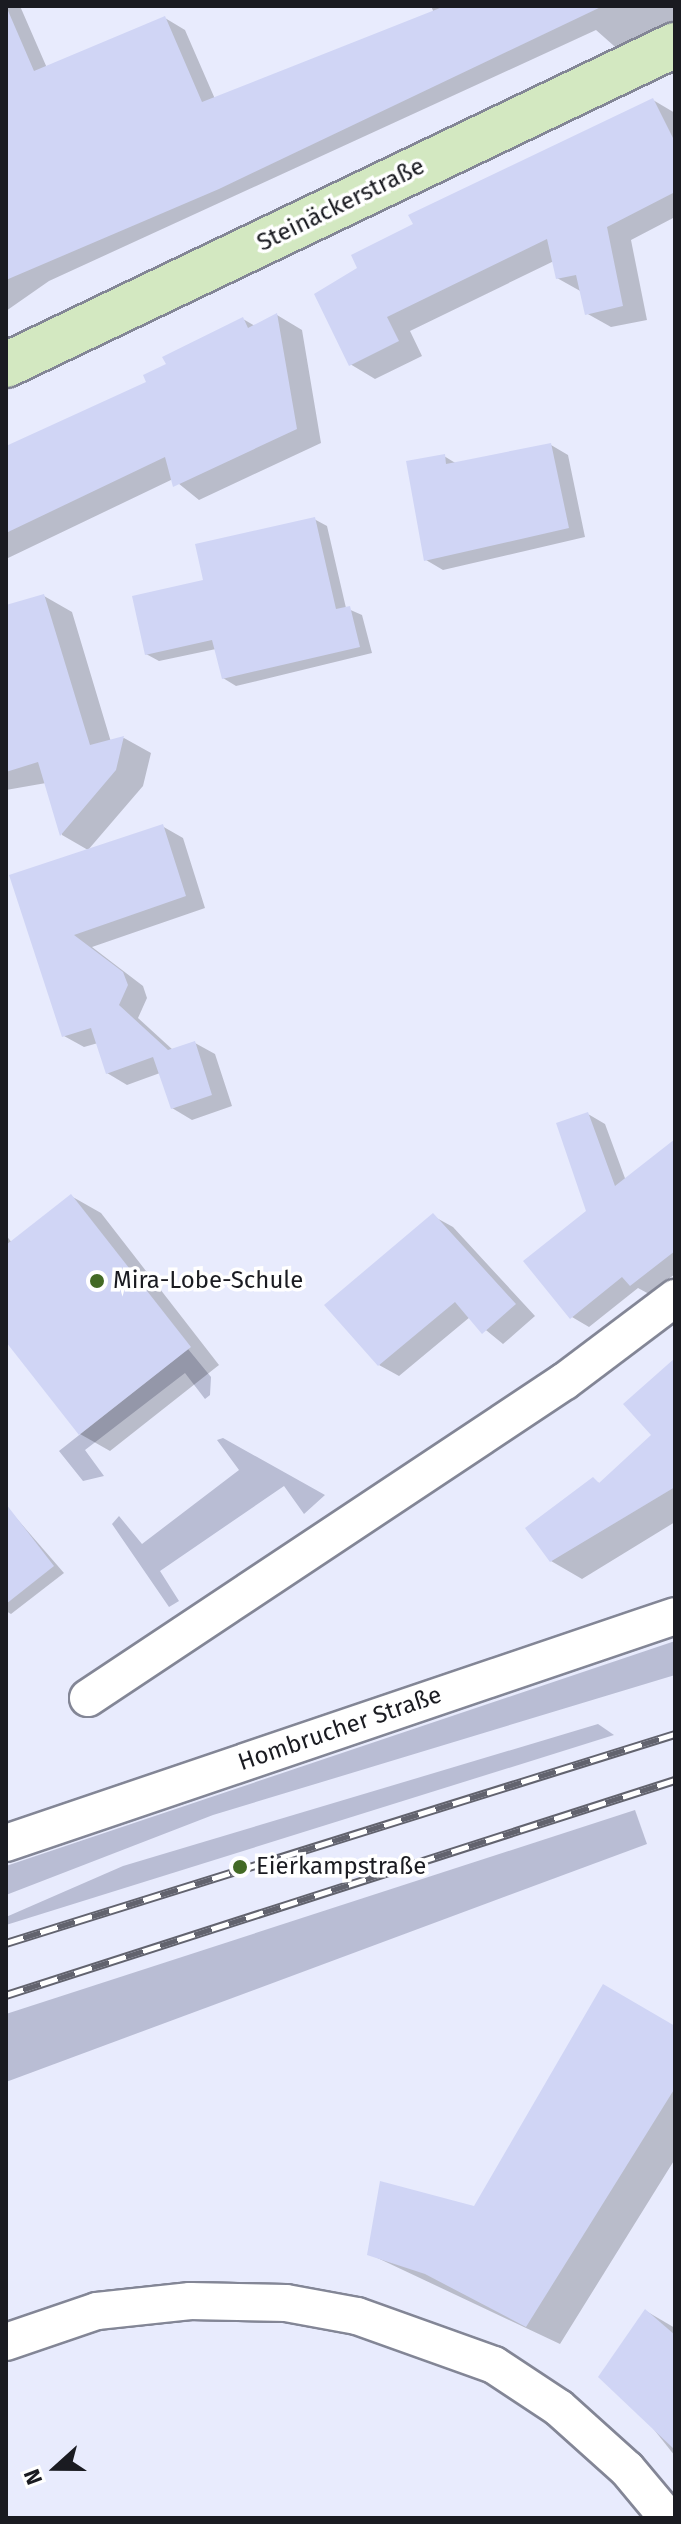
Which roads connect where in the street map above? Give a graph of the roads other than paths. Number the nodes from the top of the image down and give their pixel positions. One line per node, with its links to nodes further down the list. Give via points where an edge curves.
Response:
1 (675, 45): 2 (street, Steinäckerstraße)
2 (6, 365)
3 (675, 1298): 5 (street, via 565,1381)
4 (675, 1616): 6 (street, Hombrucher Straße)
5 (88, 1698)
6 (6, 1843)
7 (6, 2342): 8 (street, via 97,2311 190,2301 286,2303 357,2316 494,2365 559,2408 627,2469)
8 (668, 2518)

